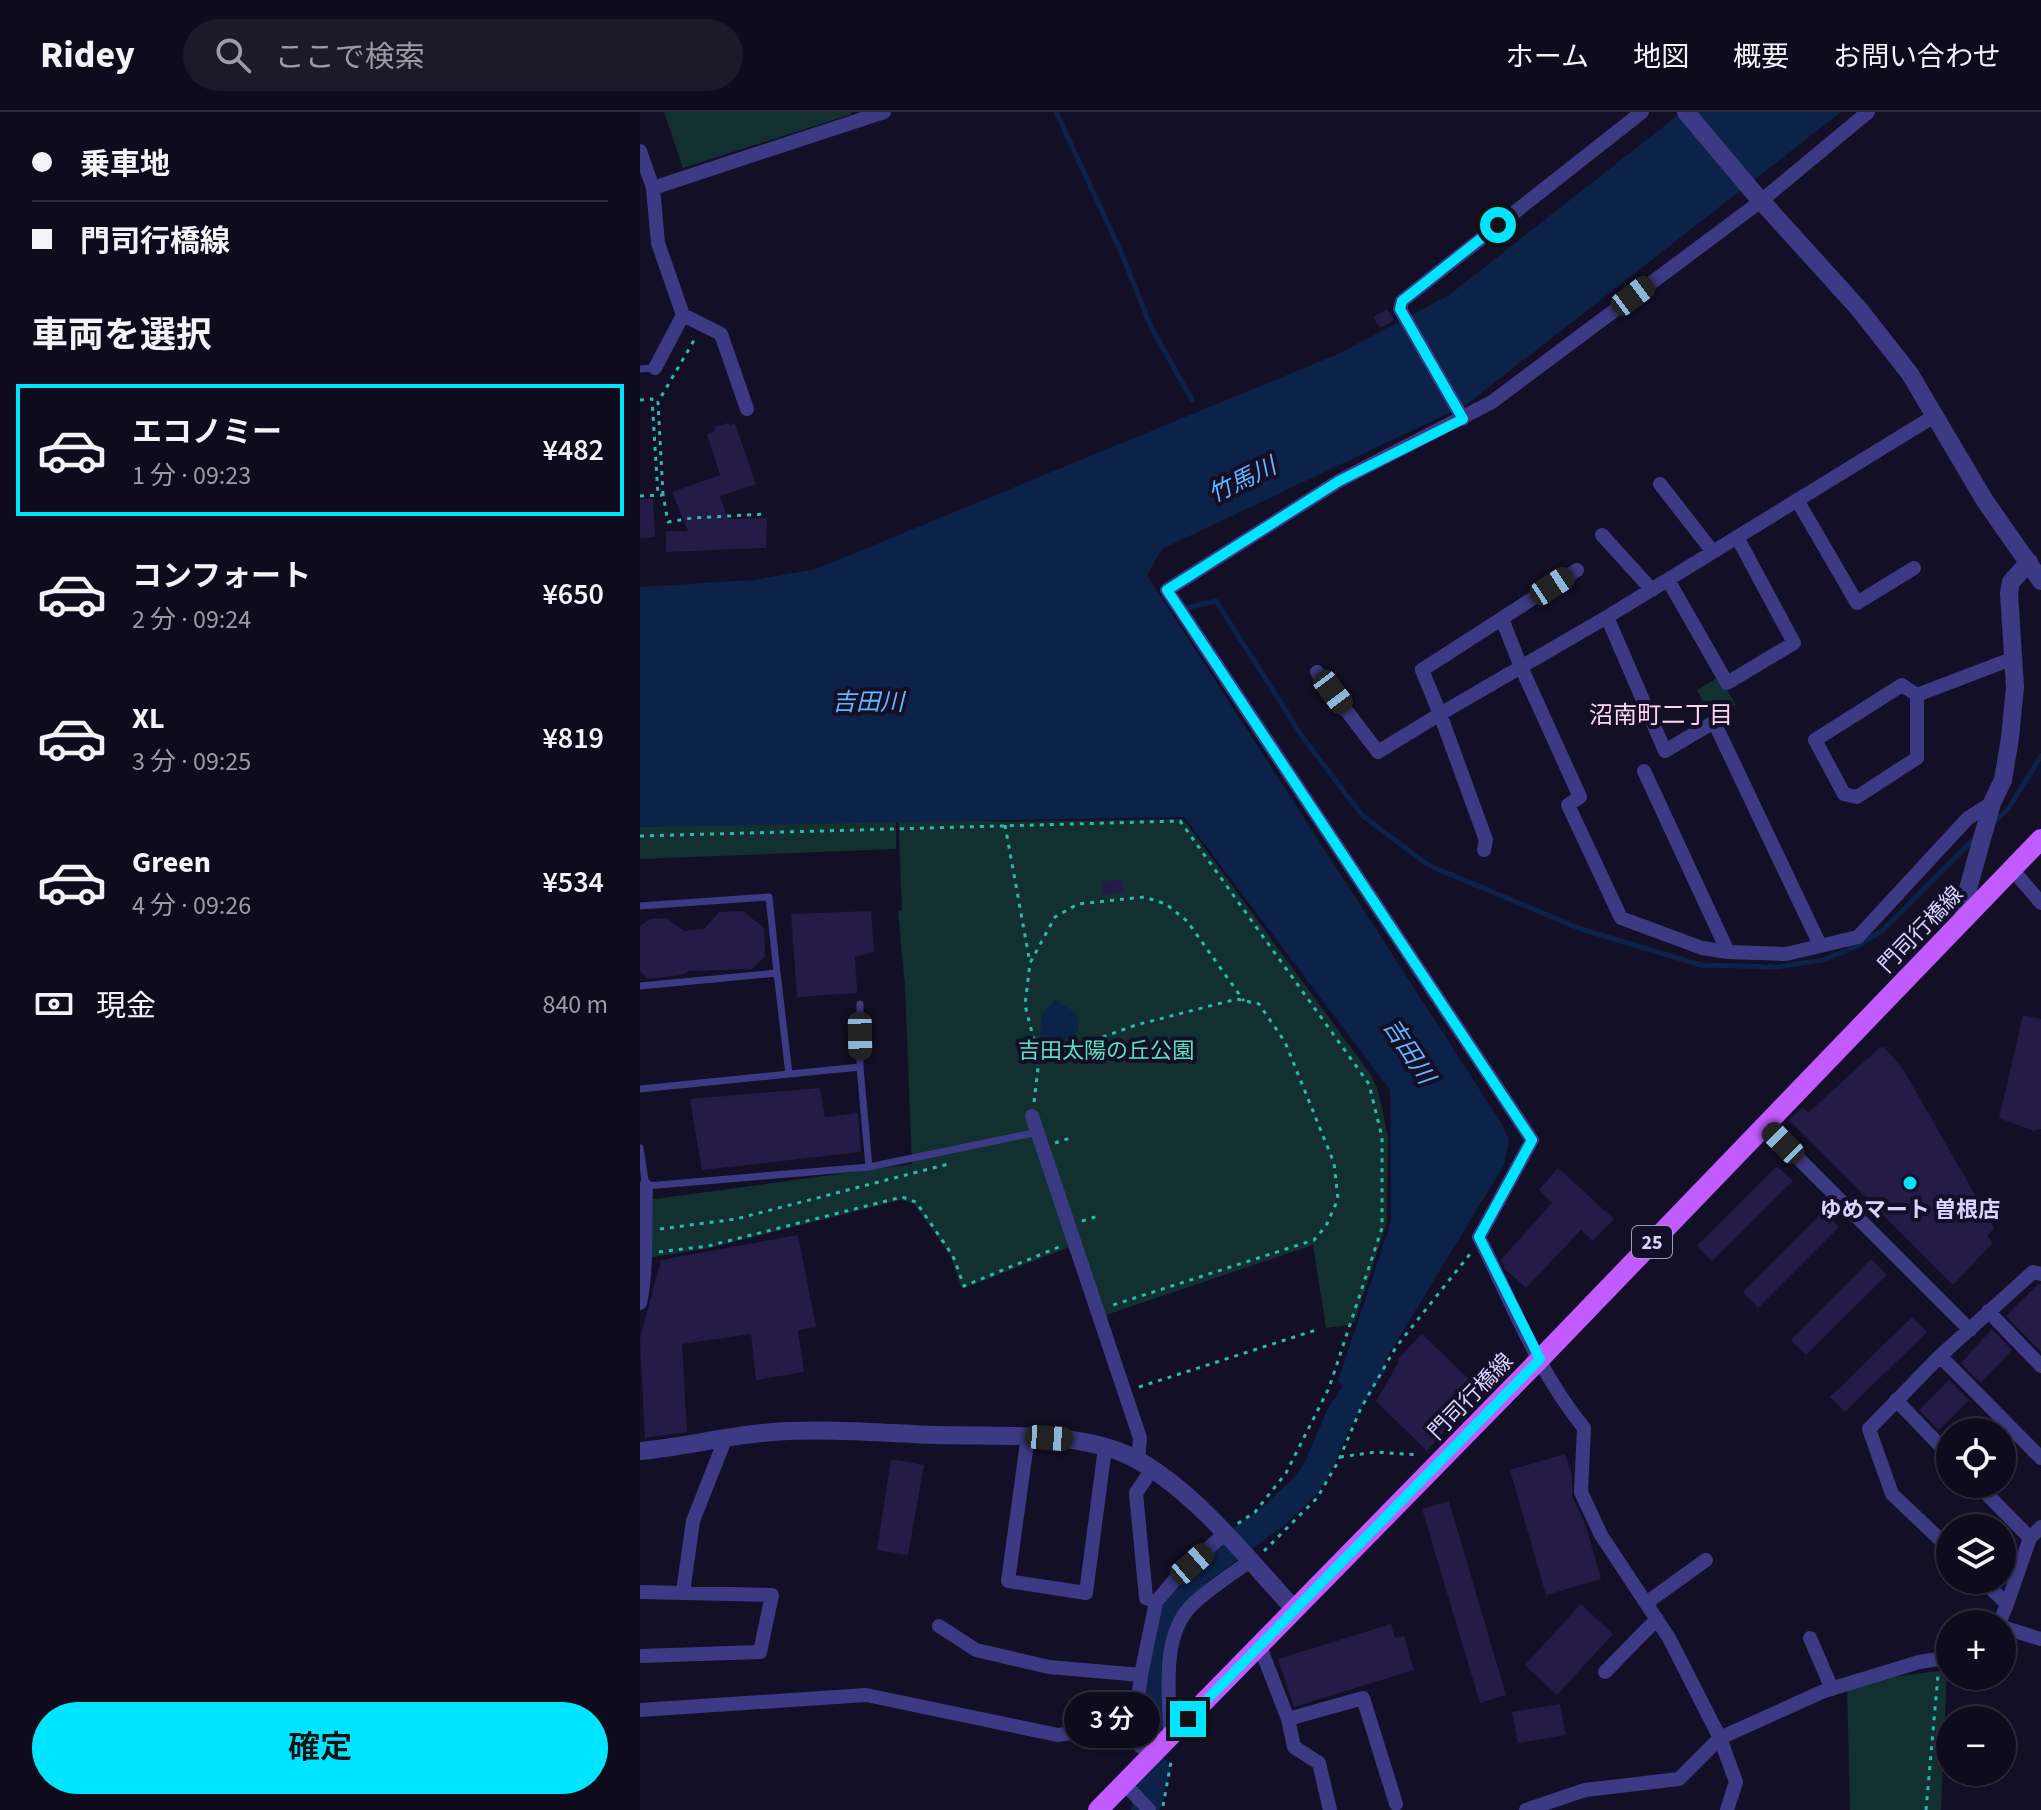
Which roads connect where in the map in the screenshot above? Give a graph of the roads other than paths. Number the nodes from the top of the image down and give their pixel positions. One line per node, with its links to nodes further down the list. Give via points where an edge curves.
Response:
1 (884, 112): 6 (street)
2 (1642, 112): 12 (street, via 1402,301 1400,309)
3 (1686, 112): 7 (street)
4 (1868, 112): 7 (street)
5 (640, 151): 6 (street)
6 (653, 188): 8 (street, via 658,243)
7 (1758, 197): 11 (street, via 1859,309); 12 (street, via 1492,402)
8 (683, 315): 9 (street); 10 (street, via 721,334)
9 (648, 368)
10 (747, 409)
11 (1936, 415): 14 (street); 18 (street, via 1985,501)
12 (1461, 416): 58 (street, via 1339,481 1167,590 1532,1140 1479,1237)
13 (1660, 484): 17 (street)
14 (1797, 500): 16 (street); 19 (street, via 1857,603)
15 (1602, 535): 23 (street)
16 (1737, 537): 17 (street); 21 (street, via 1794,643 1727,683)
17 (1713, 552): 21 (street)
18 (2029, 562): 22 (street); 26 (street, via 2011,582 2009,593)
19 (1914, 568)
20 (1577, 570): 25 (street)
21 (1668, 580): 23 (street)
22 (2041, 581)
23 (1652, 590): 24 (street)
24 (1607, 617): 27 (street); 39 (street, via 1665,751 1714,722)
25 (1502, 619): 27 (street); 30 (street, via 1422,670)
26 (2014, 658): 29 (street); 32 (street, via 2010,738)
27 (1521, 667): 30 (street); 40 (street, via 1580,797 1568,805 1621,918 1702,948)
28 (1317, 672): 30 (street, via 1378,752)
29 (1917, 695): 29 (street, via 1902,685 1815,740 1844,794 1857,797 1917,758)
30 (1440, 714): 34 (street, via 1486,840)
31 (1644, 771): 40 (street)
32 (1992, 806): 38 (street); 39 (street, via 1968,818 1858,937)
33 (2041, 839): 35 (main road, 門司行橋線 / 25)
34 (1484, 850)
35 (2012, 869): 36 (street); 38 (main road, 門司行橋線 / 25)
36 (2041, 903)
37 (640, 906): 41 (lane, via 769,897)
38 (1963, 918): 48 (main road, 門司行橋線 / 25)
39 (1820, 945): 40 (street, via 1786,954)
40 (1728, 952)
41 (777, 973): 42 (lane); 45 (lane)
42 (640, 986)
43 (860, 1004): 44 (lane)
44 (860, 1067): 45 (lane); 51 (lane)
45 (789, 1074): 46 (lane)
46 (640, 1089)
47 (1032, 1116): 49 (street)
48 (1765, 1125): 56 (street); 58 (main road, 門司行橋線 / 25)
49 (1038, 1132): 51 (lane); 67 (street)
50 (640, 1148): 52 (lane)
51 (869, 1167): 52 (lane)
52 (646, 1186): 54 (street)
53 (2041, 1274): 55 (street, via 2033,1272)
54 (640, 1303)
55 (1988, 1311): 56 (street); 59 (street)
56 (1970, 1330): 57 (street)
57 (1940, 1356): 60 (street); 66 (street)
58 (1540, 1359): 78 (street, via 1584,1428 1581,1492 1601,1535); 80 (main road, 門司行橋線 / 25)
59 (2041, 1366)
60 (1896, 1400): 63 (street); 70 (street, via 1869,1429 1892,1494)
61 (1028, 1436): 62 (street, via 823,1431); 64 (street); 64 (street, via 1008,1581 1086,1593)
62 (726, 1437): 65 (street); 75 (street, via 693,1521)
63 (1936, 1441)
64 (1105, 1448): 67 (street)
65 (640, 1451)
66 (2041, 1458)
67 (1145, 1464): 71 (street); 77 (street, via 1136,1493 1146,1598)
68 (1994, 1498): 69 (street)
69 (2035, 1533): 79 (street)
70 (1936, 1536)
71 (1228, 1537): 72 (street); 77 (street, via 1177,1577)
72 (1253, 1556): 80 (street); 96 (street, via 1181,1620 1170,1664)
73 (1706, 1560): 78 (street)
74 (640, 1592): 75 (street)
75 (683, 1592): 88 (street, via 772,1595 760,1652)
76 (1997, 1594): 79 (street)
77 (1156, 1602): 91 (street)
78 (1646, 1603): 82 (street)
79 (2007, 1604): 81 (street)
80 (1294, 1609): 87 (main road, 門司行橋線 / 25)
81 (2005, 1610)
82 (1657, 1619): 90 (street); 97 (street)
83 (939, 1626): 91 (street, via 990,1654 1049,1667)
84 (2016, 1631): 86 (street)
85 (1810, 1638): 92 (street)
86 (2041, 1639)
87 (1259, 1644): 94 (street); 96 (main road, 門司行橋線 / 25)
88 (640, 1656)
89 (1936, 1658): 92 (street)
90 (1605, 1672)
91 (1141, 1675): 95 (street)
92 (1832, 1689): 97 (street)
93 (640, 1710): 95 (street, via 866,1695 1058,1735)
94 (1288, 1719): 100 (street, via 1363,1698); 103 (street, via 1294,1747 1319,1763)
95 (1135, 1723): 98 (street, via 1141,1747)
96 (1170, 1737): 98 (main road, 門司行橋線 / 25)
97 (1720, 1738): 104 (street, via 1679,1779 1585,1790); 105 (street, via 1736,1782)
98 (1162, 1758): 99 (main road, 門司行橋線 / 25)
99 (1125, 1784): 101 (main road, 門司行橋線 / 25); 102 (street)
100 (1396, 1804)
101 (1098, 1810)
102 (1149, 1810)
103 (1330, 1810)
104 (1526, 1810)
105 (1727, 1810)

